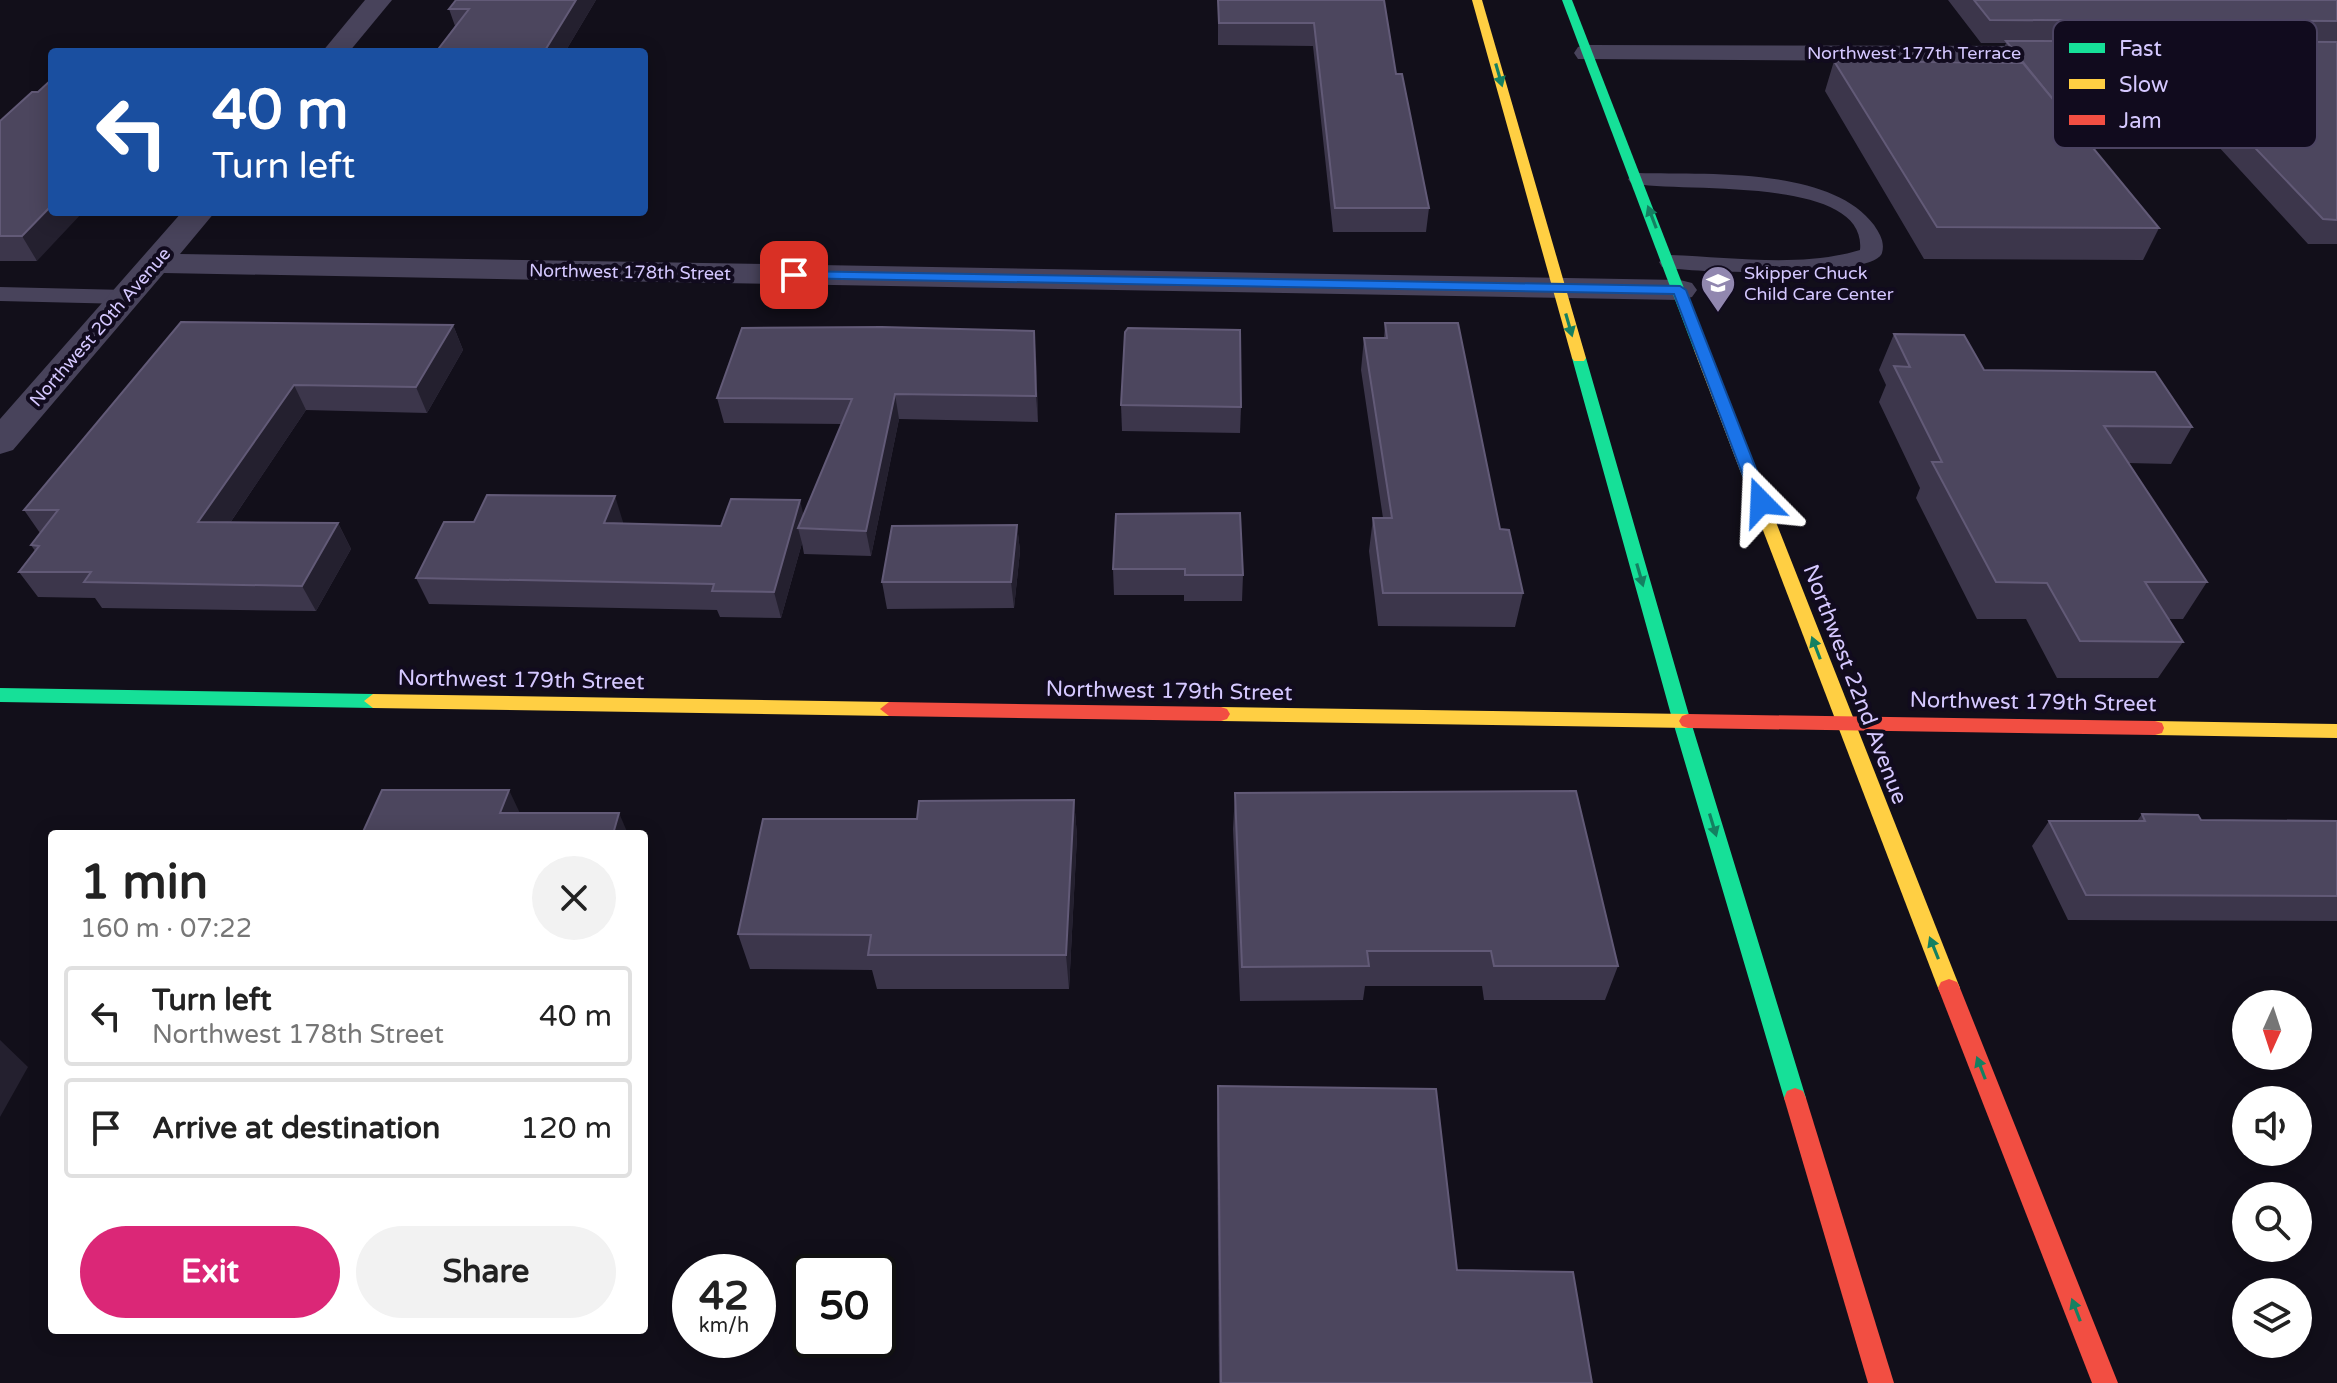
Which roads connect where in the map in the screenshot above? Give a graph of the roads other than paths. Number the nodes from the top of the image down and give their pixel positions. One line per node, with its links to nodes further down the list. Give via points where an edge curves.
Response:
1 (379, 0): 4 (street)
2 (1477, 0): 11 (main road, one-way to 11)
3 (1567, 0): 5 (main road, Northwest 22nd Avenue)
4 (338, 48)
5 (1588, 53): 6 (street, Northwest 177th Terrace); 7 (main road, Northwest 22nd Avenue)
6 (2053, 54)
7 (1638, 179): 10 (main road, Northwest 22nd Avenue, one-way to 7); 10 (lane, via 1759,184 1828,198 1854,213 1872,237 1871,254 1854,261)
8 (196, 216): 9 (street, Northwest 20th Avenue)
9 (156, 263): 11 (street, Northwest 178th Street); 13 (street, Northwest 20th Avenue)
10 (1675, 276): 11 (street, Northwest 178th Street); 16 (main road, Northwest 22nd Avenue, one-way to 10)
11 (1559, 289): 17 (main road, one-way to 17)
12 (0, 294): 13 (lane)
13 (126, 297): 14 (street, Northwest 20th Avenue)
14 (0, 442)
15 (0, 695): 17 (main road, Northwest 179th Street)
16 (1844, 721): 17 (main road, Northwest 179th Street); 18 (main road, Northwest 179th Street); 20 (main road, Northwest 22nd Avenue, one-way to 16)
17 (1682, 722): 19 (main road, one-way to 19)
18 (2337, 731)
19 (1881, 1383)
20 (2105, 1383)

